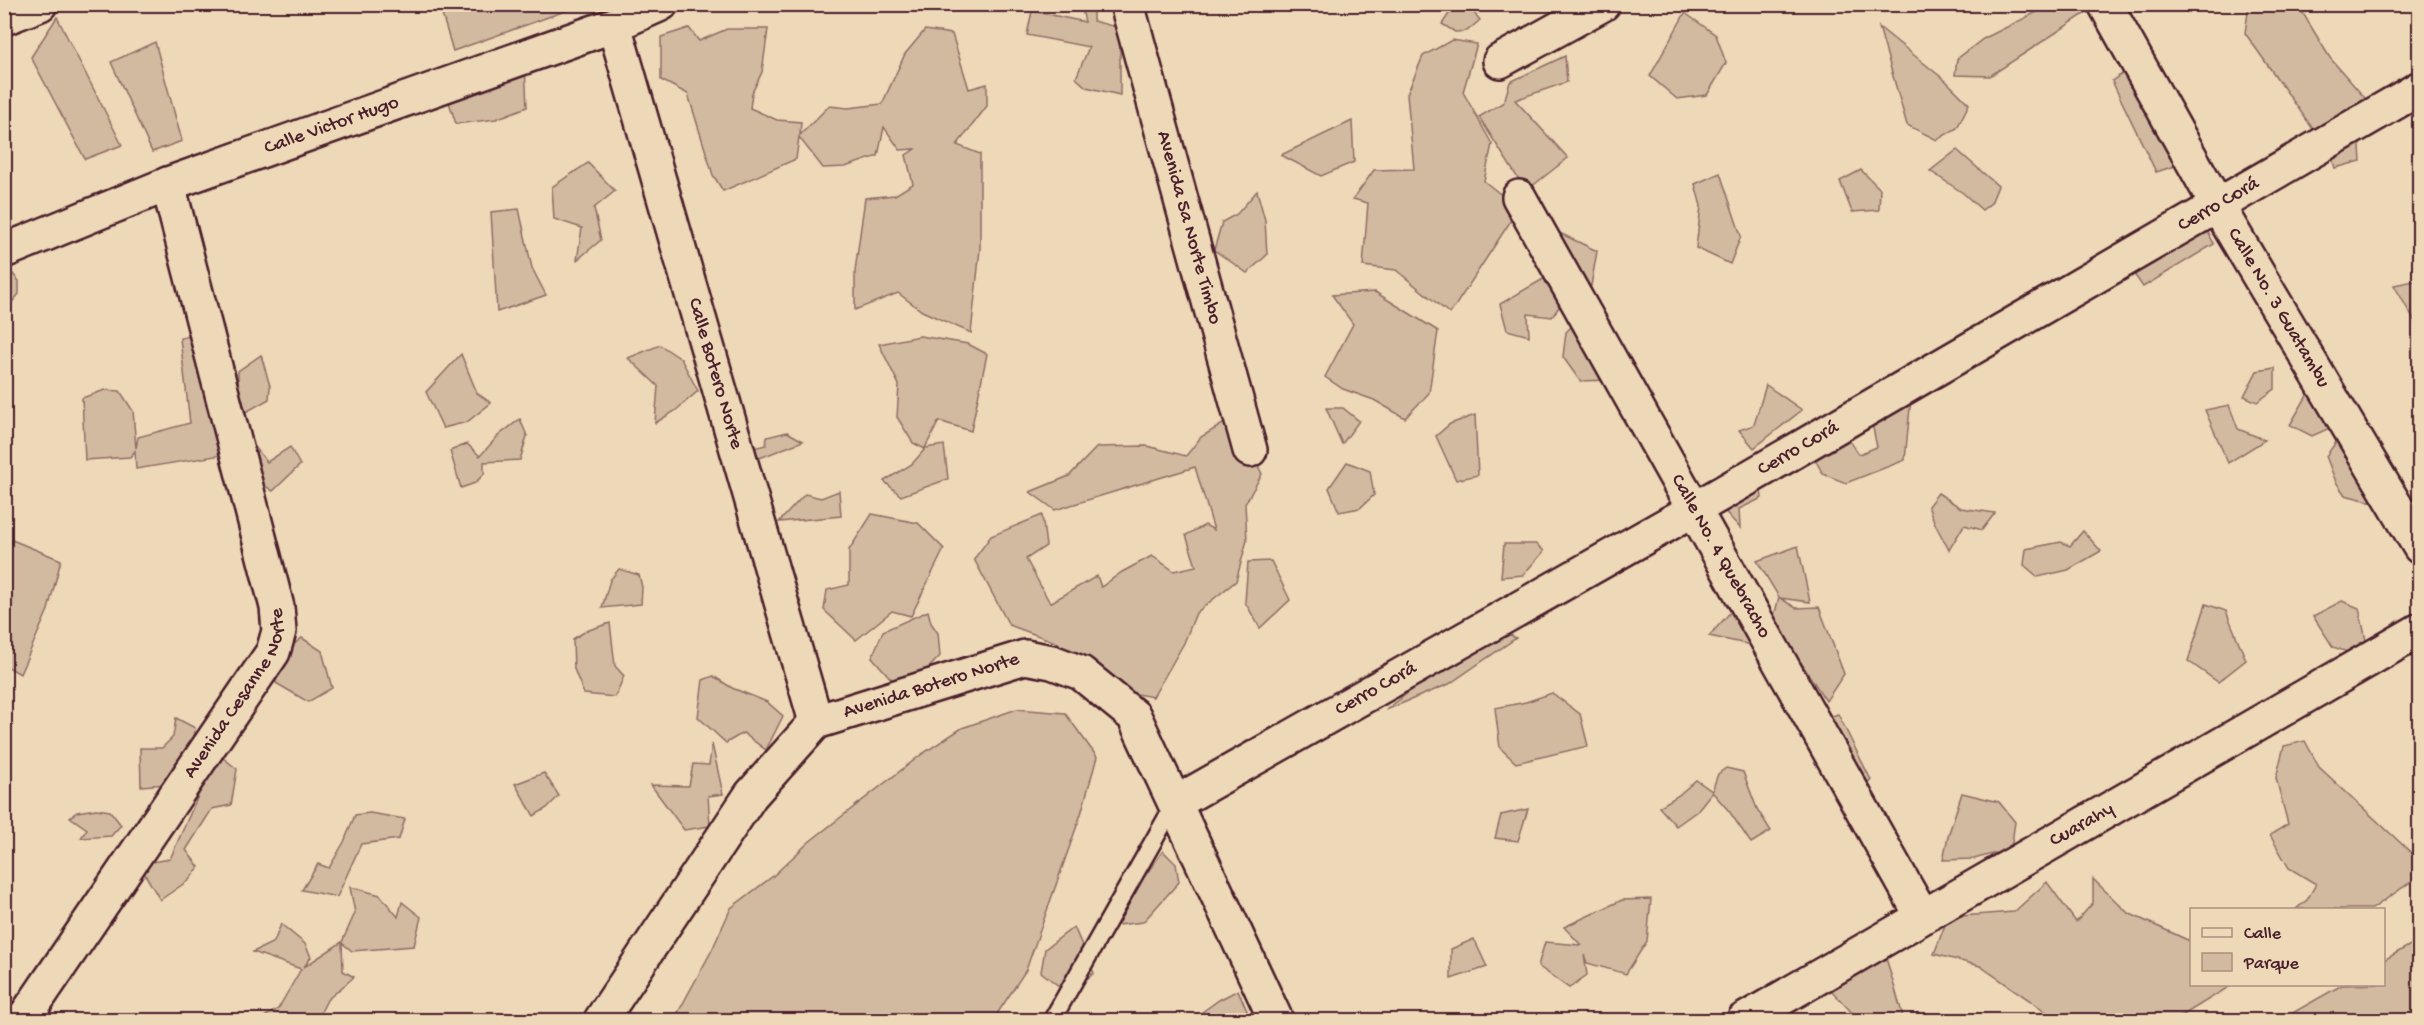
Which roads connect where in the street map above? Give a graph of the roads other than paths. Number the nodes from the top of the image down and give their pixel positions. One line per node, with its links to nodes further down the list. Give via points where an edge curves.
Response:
1 (40, 4): 6 (street)
2 (661, 4): 7 (street, Calle Victor Hugo)
3 (1127, 4): 14 (street, Avenida 5a Norte Timbo)
4 (1603, 4): 8 (street)
5 (2105, 4): 12 (street, Calle No. 3 Guatambu)
6 (4, 18)
7 (614, 25): 10 (street, Calle Victor Hugo); 18 (street, Calle Botero Norte)
8 (1500, 61)
9 (2420, 88): 12 (street, Cerro Corá)
10 (168, 184): 13 (street, Calle Victor Hugo); 21 (street, Avenida Cesanne Norte, via 277,607 279,631 273,651)
11 (1520, 197): 15 (street, Calle No. 4 Quebracho)
12 (2218, 207): 15 (street, Cerro Corá); 16 (street, Calle No. 3 Guatambu)
13 (4, 251)
14 (1250, 450)
15 (1693, 510): 19 (street, Cerro Corá); 20 (street, Calle No. 4 Quebracho)
16 (2420, 547)
17 (2420, 630): 20 (street, Cuarahy)
18 (816, 722): 19 (street, Avenida Botero Norte, via 1025,657 1052,662 1081,673 1134,716); 22 (street, Avenida Botero Norte, via 751,795)
19 (1175, 803): 23 (lane); 24 (street, Avenida Botero Norte)
20 (1922, 916): 25 (street, Cuarahy)
21 (22, 1020)
22 (601, 1020)
23 (1052, 1020)
24 (1276, 1020)
25 (1744, 1020)

